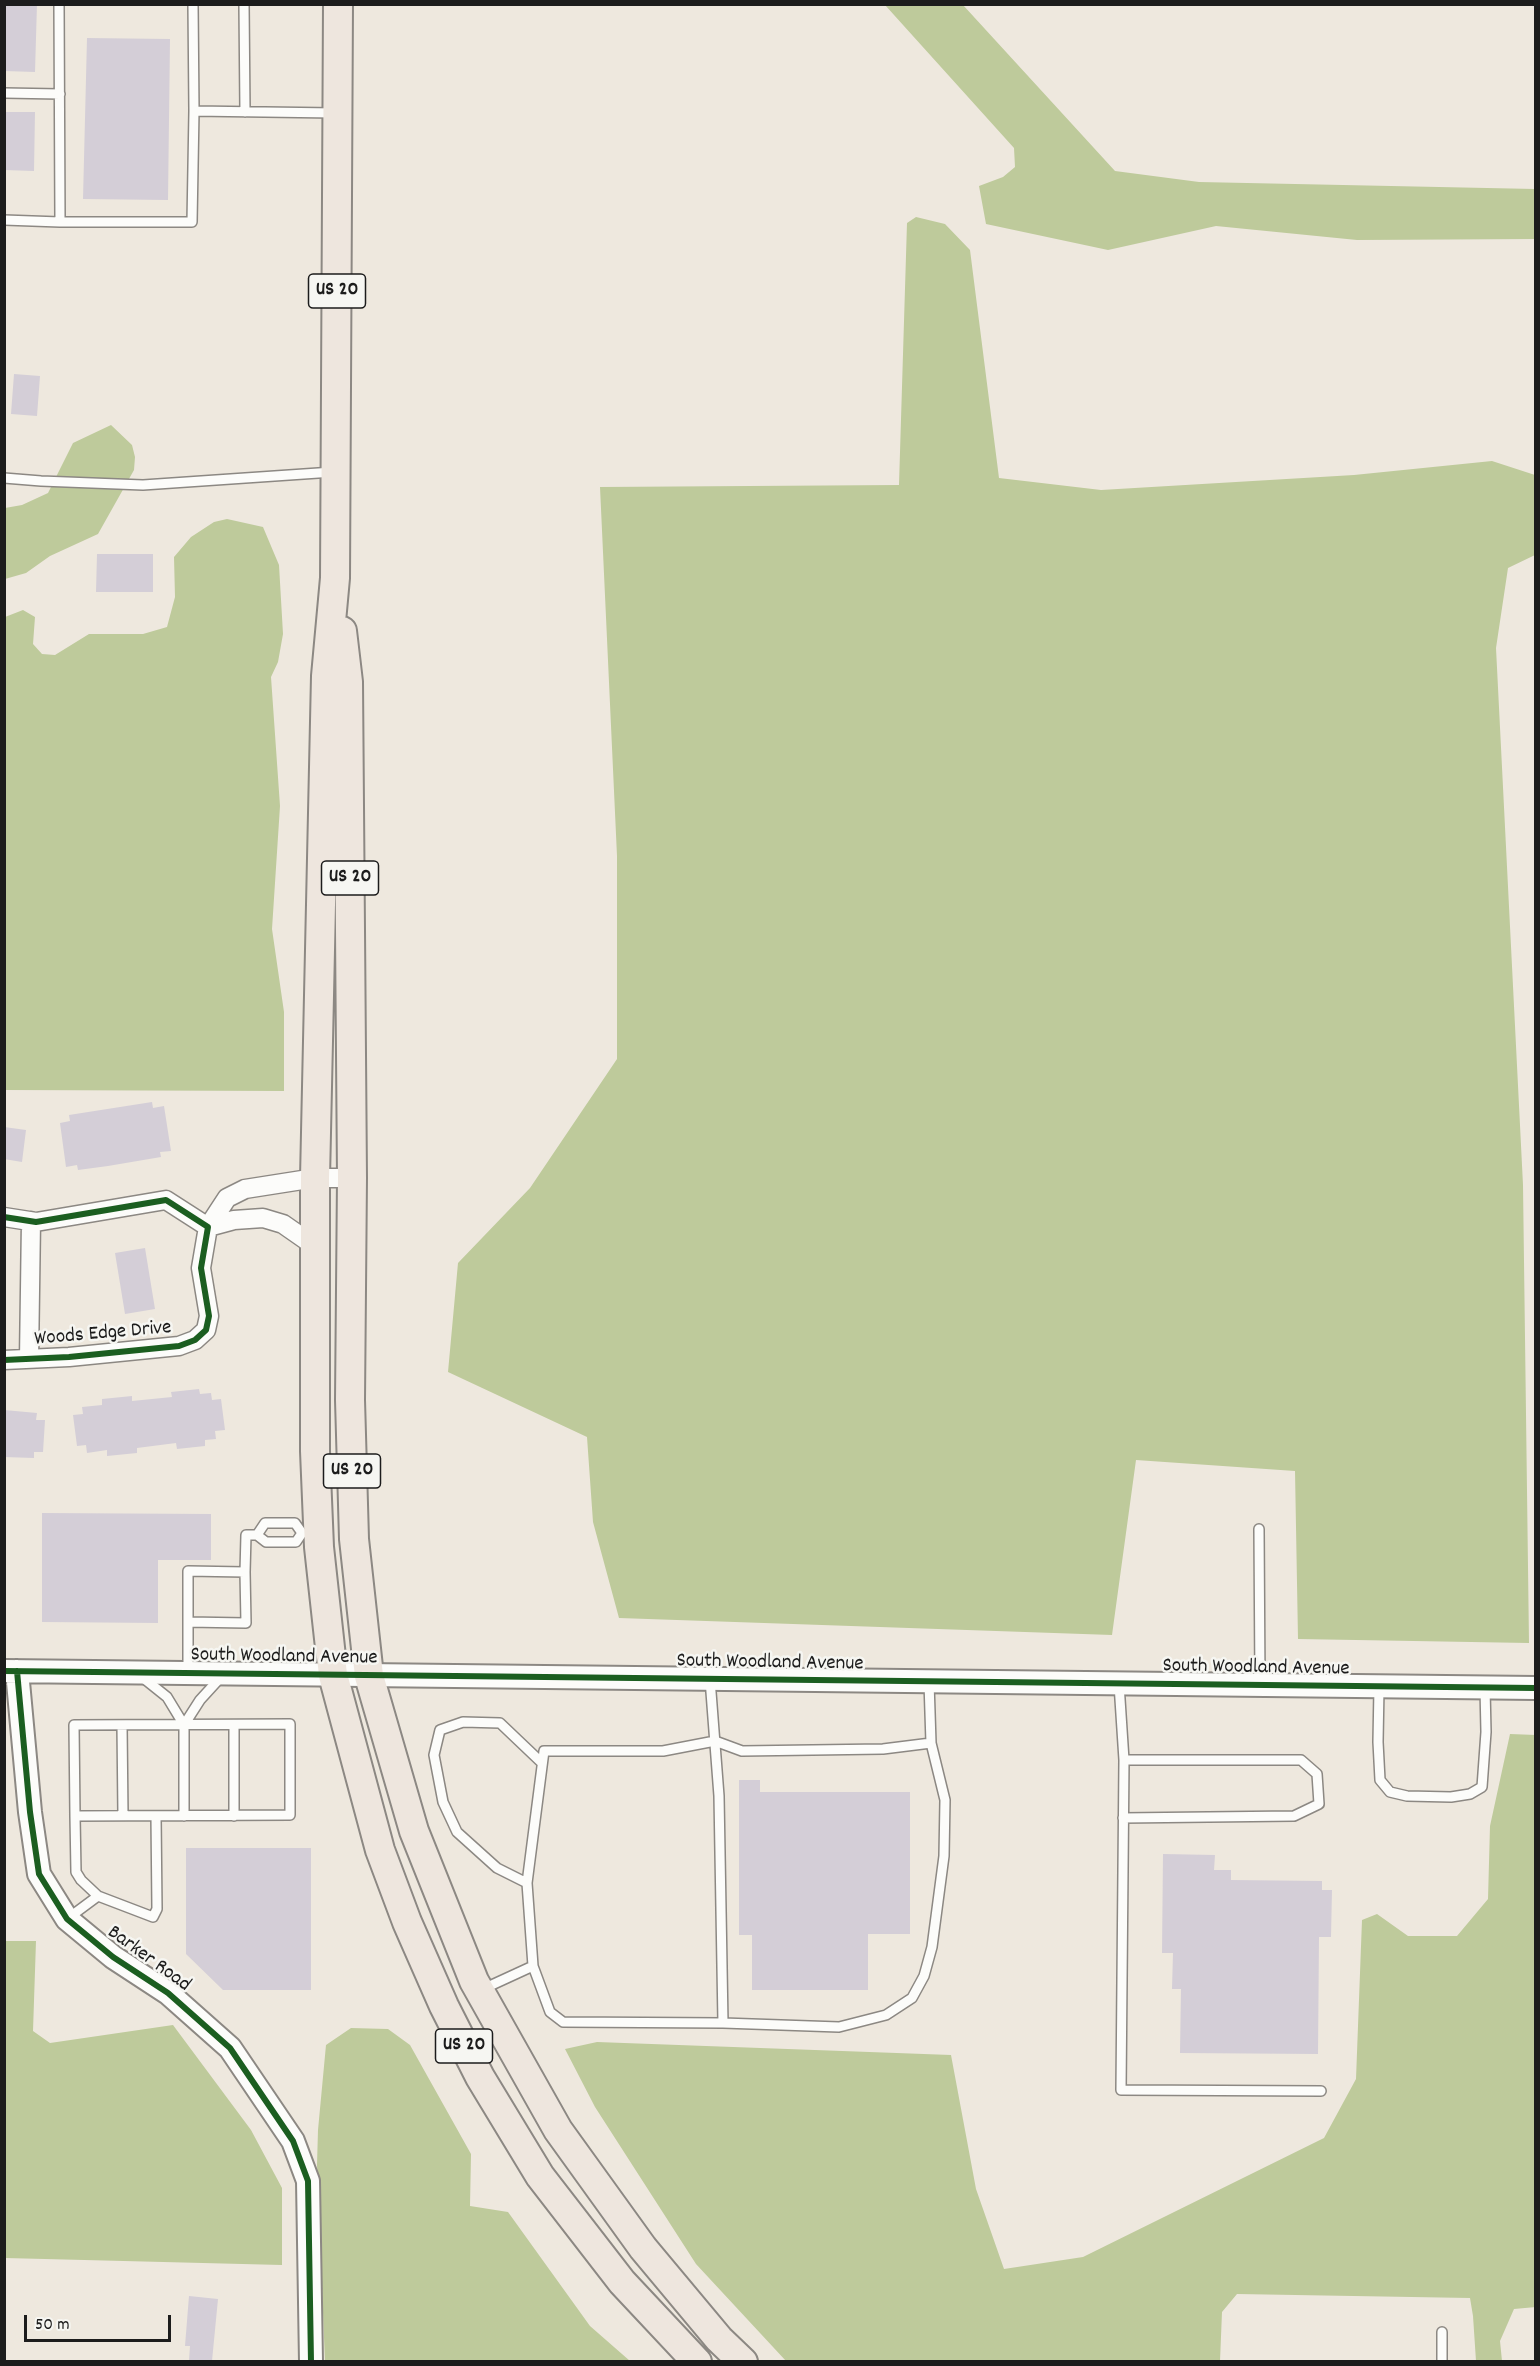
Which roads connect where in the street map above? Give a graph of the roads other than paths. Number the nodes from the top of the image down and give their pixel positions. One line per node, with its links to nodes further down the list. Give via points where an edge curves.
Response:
1 (59, 4): 6 (lane)
2 (193, 4): 7 (lane)
3 (244, 4): 8 (lane)
4 (338, 4): 9 (main road, US 20)
5 (4, 93): 6 (lane)
6 (60, 94): 11 (lane)
7 (194, 111): 8 (lane); 11 (lane, via 192,222)
8 (245, 112): 9 (lane)
9 (338, 113): 12 (main road, US 20)
10 (4, 220): 11 (lane)
11 (60, 222)
12 (336, 472): 13 (lane, via 143,485); 14 (main road, US 20)
13 (4, 478)
14 (335, 578): 15 (main road, US 20, via 326,676); 16 (main road, US 20, via 348,682)
15 (315, 1178): 16 (street); 19 (street, via 245,1189 227,1198); 20 (main road, US 20)
16 (352, 1178): 33 (main road, US 20, via 350,1400 354,1539)
17 (4, 1217): 18 (street)
18 (31, 1221): 19 (street, via 166,1200); 21 (street)
19 (208, 1227): 20 (street, via 263,1218 283,1224); 21 (street, Woods Edge Drive, via 201,1268 209,1316 206,1330 195,1340 179,1346)
20 (316, 1246): 24 (main road, US 20)
21 (29, 1359): 22 (street, Woods Edge Drive)
22 (4, 1360)
23 (1259, 1529): 37 (lane)
24 (311, 1532): 25 (lane, via 296,1542 266,1542); 25 (lane, via 295,1523 265,1523); 32 (main road, US 20)
25 (256, 1535): 26 (lane, via 246,1535)
26 (245, 1572): 27 (lane, via 188,1571); 27 (lane, via 246,1623)
27 (188, 1622): 30 (lane)
28 (11, 1671): 29 (street, South Woodland Avenue); 56 (street, Barker Road, via 39,1874)
29 (135, 1672): 30 (street, South Woodland Avenue); 42 (lane, via 167,1697)
30 (188, 1673): 31 (street, South Woodland Avenue)
31 (224, 1674): 32 (street, South Woodland Avenue); 42 (lane)
32 (333, 1675): 33 (street, South Woodland Avenue); 63 (main road, US 20, via 380,1850 411,1933 480,2077 540,2176 622,2282)
33 (369, 1676): 34 (street, South Woodland Avenue); 58 (main road, US 20, via 414,1831)
34 (710, 1679): 35 (street, South Woodland Avenue); 44 (lane)
35 (929, 1682): 36 (street, South Woodland Avenue); 45 (lane)
36 (1119, 1684): 37 (street, South Woodland Avenue); 46 (lane)
37 (1260, 1686): 38 (street, South Woodland Avenue)
38 (1379, 1688): 39 (street, South Woodland Avenue); 39 (lane, via 1380,1780 1390,1792 1451,1797 1482,1787)
39 (1485, 1688): 40 (street, South Woodland Avenue)
40 (1536, 1688)
41 (122, 1725): 42 (lane); 48 (lane, via 74,1725); 49 (lane)
42 (184, 1725): 43 (lane); 51 (lane)
43 (234, 1725): 52 (lane); 52 (lane, via 290,1724 290,1815)
44 (715, 1741): 45 (lane, via 741,1751 884,1749); 47 (lane, via 663,1751 544,1751); 59 (lane)
45 (931, 1743): 59 (lane, via 945,1800 944,1856 932,1947 924,1976 912,1998 886,2015 840,2027)
46 (1124, 1760): 53 (lane); 53 (lane, via 1301,1760 1317,1774 1319,1804 1294,1816)
47 (542, 1762): 54 (lane); 54 (lane, via 500,1723 463,1722 440,1730 434,1755 443,1802 457,1832 497,1868)
48 (75, 1816): 49 (lane); 55 (lane, via 76,1872)
49 (123, 1816): 50 (lane)
50 (156, 1816): 51 (lane); 55 (lane, via 157,1909 153,1917)
51 (184, 1816): 52 (lane)
52 (234, 1816)
53 (1123, 1818): 60 (lane, via 1121,2090)
54 (527, 1883): 57 (lane)
55 (98, 1896): 56 (lane)
56 (67, 1919): 62 (street, Barker Road, via 113,1957 168,1993 230,2049 293,2141 308,2181)
57 (533, 1966): 58 (lane); 59 (lane, via 550,2012 563,2022)
58 (480, 1991): 64 (main road, US 20, via 565,2139 643,2248 719,2339)
59 (723, 2023)
60 (1321, 2091)
61 (1442, 2332): 65 (lane)
62 (311, 2361)
63 (697, 2361)
64 (743, 2361)
65 (1442, 2361)

